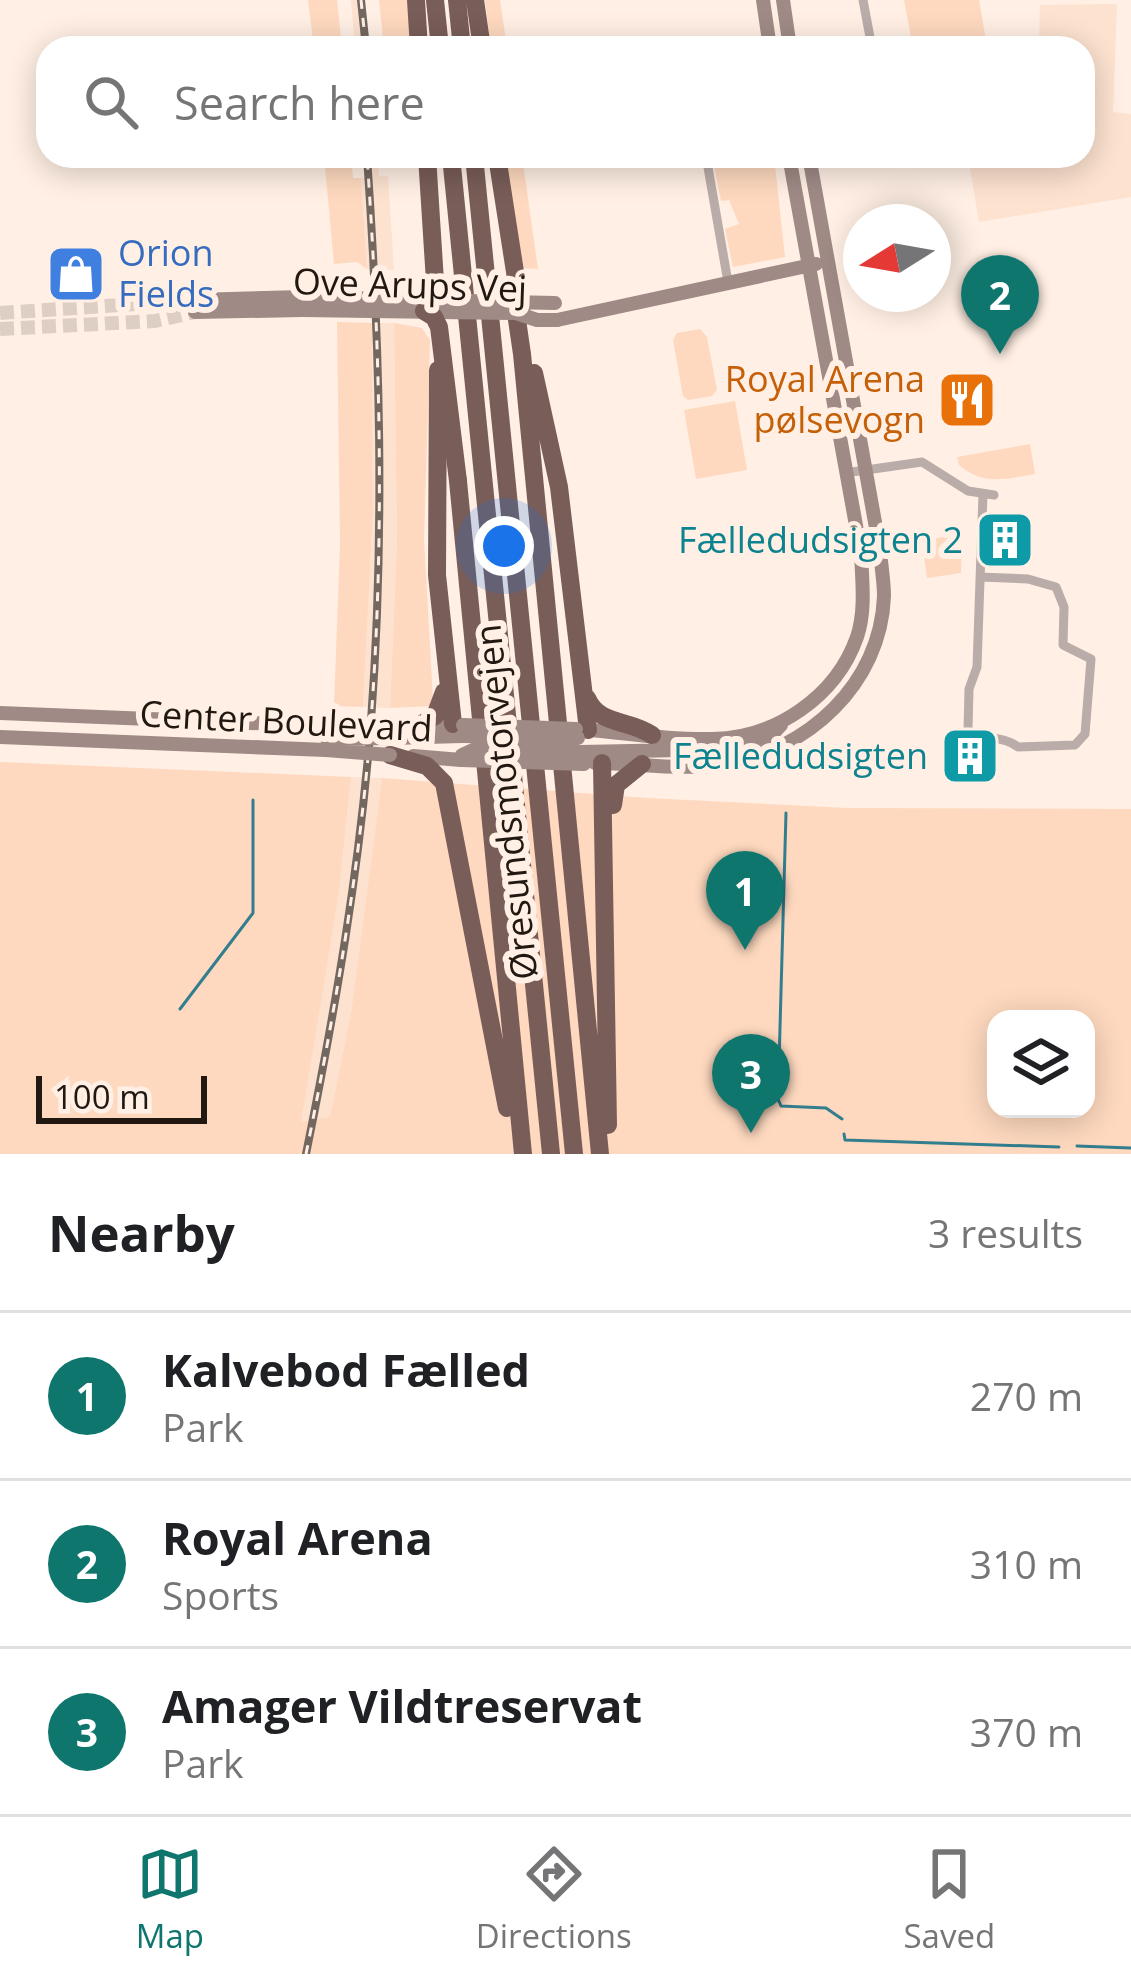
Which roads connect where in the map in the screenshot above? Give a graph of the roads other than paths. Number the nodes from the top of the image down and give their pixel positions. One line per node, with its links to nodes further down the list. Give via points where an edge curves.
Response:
1 (416, 0): 8 (highway)
2 (435, 0): 9 (highway)
3 (458, 0): 10 (highway)
4 (475, 0): 11 (highway)
5 (763, 0): 12 (street)
6 (783, 0): 13 (street)
7 (862, 0): 14 (street)
8 (418, 36)
9 (439, 36)
10 (461, 36)
11 (480, 36)
12 (768, 36)
13 (788, 36)
14 (870, 36)
15 (428, 168): 34 (highway, via 437,575)
16 (452, 168): 51 (highway, Øresundsmotorvejen)
17 (474, 168): 52 (highway, Øresundsmotorvejen)
18 (499, 168): 33 (highway, via 516,290 560,487)
19 (708, 168): 24 (street)
20 (791, 168): 23 (street)
21 (811, 168): 22 (street, Center Boulevard)
22 (827, 262): 23 (street, Ove Arups Vej); 30 (street, Center Boulevard)
23 (808, 266): 24 (street, Ove Arups Vej); 31 (street)
24 (728, 282): 28 (street, Ove Arups Vej)
25 (302, 303): 26 (street, Ove Arups Vej); 27 (street, Ove Arups Vej, bridge); 29 (street, Ove Arups Vej, bridge)
26 (195, 306)
27 (509, 306): 28 (street, Ove Arups Vej, bridge); 28 (street, Ove Arups Vej, bridge, via 527,318 557,320); 29 (street, Ove Arups Vej, bridge); 53 (highway, via 536,484)
28 (621, 306)
29 (424, 311): 50 (highway, bridge, via 439,327 458,481)
30 (865, 470): 31 (street); 32 (street, via 922,462 989,495); 36 (street, Center Boulevard, via 884,599 873,646)
31 (845, 473): 35 (street, via 863,598 858,635)
32 (980, 577): 32 (street, via 968,730 1018,747 1075,745 1090,701 1090,657 1064,645 1055,586)
33 (580, 666): 41 (highway, via 593,711); 45 (highway)
34 (447, 681): 39 (highway, via 435,716); 40 (highway)
35 (824, 691): 36 (street); 38 (street, Center Boulevard)
36 (839, 705): 47 (street, Center Boulevard, via 800,740 760,758)
37 (0, 713): 43 (street, Center Boulevard)
38 (784, 721): 41 (street, Center Boulevard, via 716,739); 45 (street, via 767,740 732,749)
39 (420, 724): 40 (street, Center Boulevard); 44 (street, Center Boulevard)
40 (458, 730): 44 (street); 45 (street, Center Boulevard, bridge); 46 (street)
41 (652, 735): 45 (street, Center Boulevard)
42 (0, 737): 43 (street, Center Boulevard, via 256,747)
43 (328, 738): 44 (street, Center Boulevard, bridge); 44 (street, Center Boulevard, bridge)
44 (391, 739): 46 (street, Center Boulevard); 48 (highway, via 438,774)
45 (587, 747): 46 (street, Center Boulevard, bridge); 47 (street, Center Boulevard); 49 (highway)
46 (460, 758): 48 (highway)
47 (642, 764): 49 (highway, via 613,794 616,911)
48 (459, 848): 50 (highway)
49 (607, 964): 54 (highway)
50 (519, 1154)
51 (551, 1154)
52 (574, 1154)
53 (600, 1154)
54 (609, 1154)

